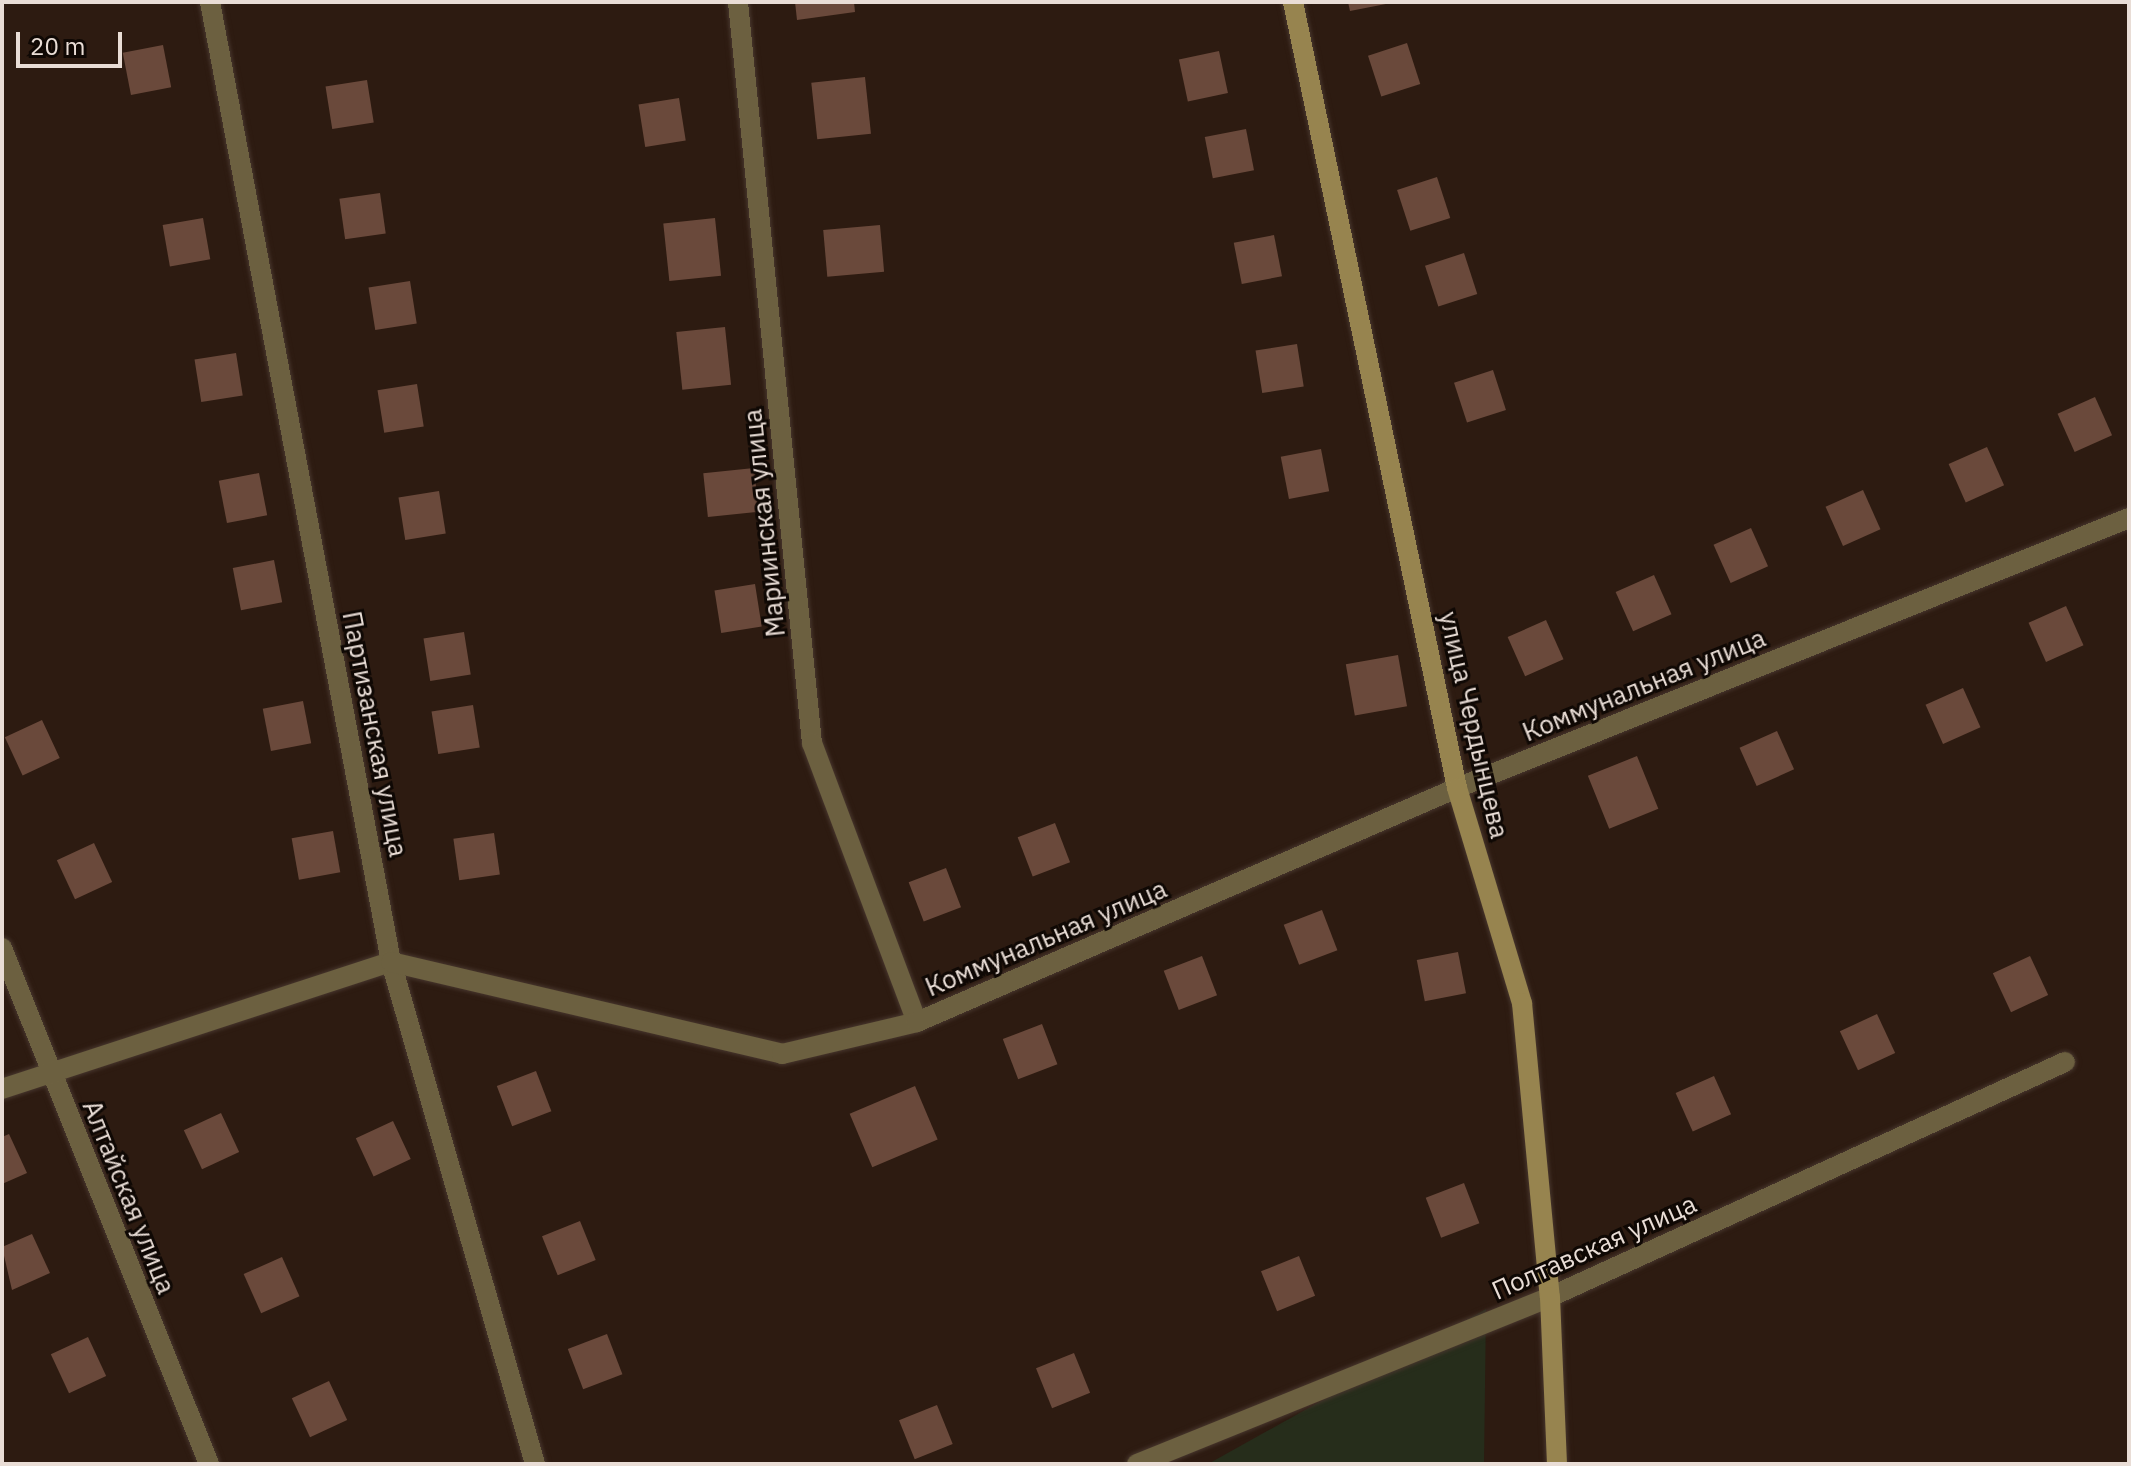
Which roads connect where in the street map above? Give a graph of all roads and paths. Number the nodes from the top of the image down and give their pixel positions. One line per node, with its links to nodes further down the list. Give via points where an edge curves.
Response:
1 (210, 2): 7 (street, Партизанская улица)
2 (738, 2): 8 (street, Мариинская улица, via 812,743)
3 (1293, 2): 5 (street, улица Чердынцева)
4 (2129, 518): 5 (street, Коммунальная улица)
5 (1457, 788): 8 (street, Коммунальная улица); 12 (street, улица Чердынцева, via 1522,1003)
6 (2, 948): 10 (street, Алтайская улица)
7 (391, 962): 8 (street, Коммунальная улица, via 782,1054); 10 (street); 14 (street, Партизанская улица)
8 (917, 1022)
9 (2065, 1062): 12 (street, Полтавская улица)
10 (49, 1069): 11 (street); 13 (street, Алтайская улица)
11 (2, 1089)
12 (1550, 1297): 15 (street, Полтавская улица); 16 (street, улица Чердынцева)
13 (209, 1464)
14 (535, 1464)
15 (1137, 1464)
16 (1557, 1464)

